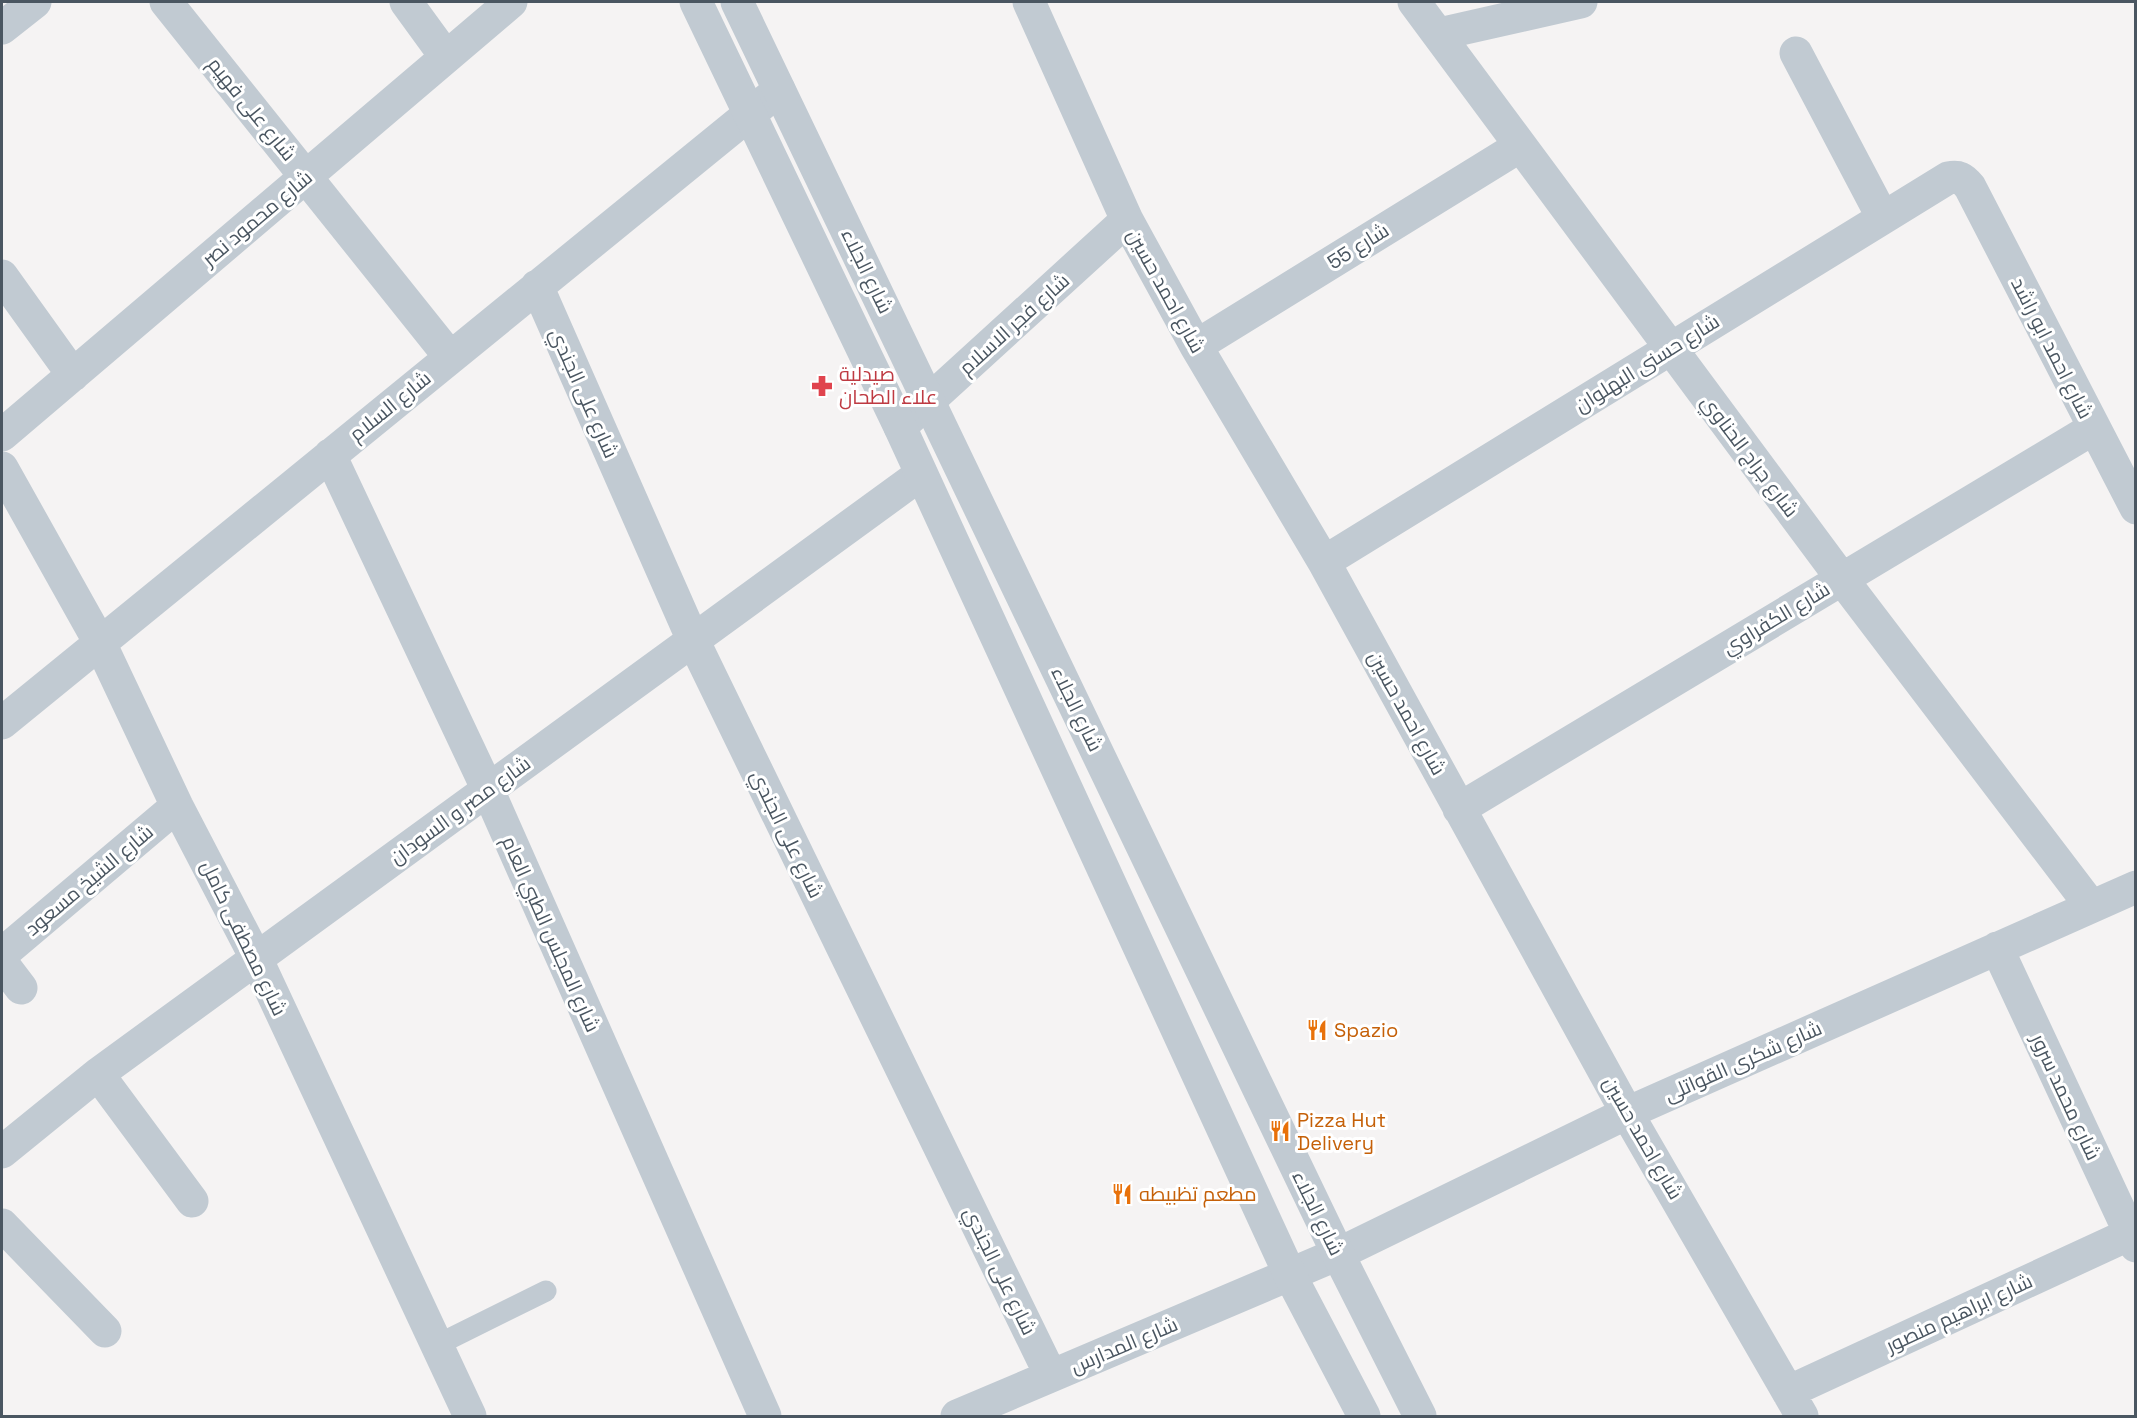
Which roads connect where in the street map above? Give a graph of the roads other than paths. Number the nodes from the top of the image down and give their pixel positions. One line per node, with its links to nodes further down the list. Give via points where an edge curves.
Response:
1 (35, 2): 10 (street)
2 (166, 2): 17 (street, شارع على فهيم)
3 (406, 2): 13 (street)
4 (511, 2): 13 (street, شارع محمود نصر)
5 (696, 2): 15 (street, شارع الجلاء)
6 (736, 2): 14 (street, شارع الجلاء)
7 (1029, 2): 20 (street, شارع احمد حسين)
8 (1414, 2): 11 (street, شارع جراج الحناوي)
9 (1581, 2): 11 (street)
10 (2, 28)
11 (1439, 34): 16 (street, شارع جراج الحناوي)
12 (1796, 53): 19 (street)
13 (446, 57): 17 (street, شارع محمود نصر)
14 (779, 90): 15 (street, شارع السلام); 27 (street, شارع الجلاء)
15 (749, 113): 22 (street, شارع السلام); 28 (street, شارع الجلاء)
16 (1520, 147): 23 (street, شارع 55); 24 (street, شارع جراج الحناوي)
17 (305, 177): 25 (street, شارع على فهيم); 26 (street, شارع محمود نصر)
18 (1970, 187): 19 (street, شارع حسنى البهلوان, via 1963,178 1948,178); 29 (street, شارع احمد ابو راشد)
19 (1883, 218): 24 (street, شارع حسنى البهلوان)
20 (1127, 220): 23 (street, شارع احمد حسين); 27 (street, شارع فجر الاسلام)
21 (2, 276): 26 (street)
22 (537, 286): 25 (street, شارع السلام); 37 (street, شارع على الجندي)
23 (1196, 346): 35 (street, شارع احمد حسين)
24 (1670, 349): 35 (street, شارع حسنى البهلوان); 36 (street, شارع جراج الحناوي)
25 (450, 357): 31 (street, شارع السلام)
26 (73, 375): 30 (street, شارع محمود نصر)
27 (929, 401): 28 (street, شارع فجر الاسلام); 54 (street, شارع الجلاء)
28 (900, 426): 33 (street, شارع الجلاء)
29 (2094, 428): 34 (street, شارع احمد ابو راشد); 36 (street, شارع الكفراوي)
30 (2, 435)
31 (330, 455): 38 (street, شارع السلام); 40 (street, شارع المجلس الطبي العام)
32 (2, 468): 38 (street, شارع مصطفى كامل)
33 (921, 474): 37 (street, شارع مصر و السودان); 55 (street, شارع الجلاء)
34 (2136, 508)
35 (1324, 562): 42 (street, شارع احمد حسين)
36 (1842, 579): 42 (street, شارع الكفراوي); 44 (street, شارع جراج الحناوي)
37 (693, 640): 40 (street, شارع مصر و السودان); 59 (street, شارع على الجندي)
38 (100, 643): 39 (street, شارع السلام); 41 (street, شارع مصطفى كامل)
39 (2, 723)
40 (488, 790): 47 (street, شارع مصر و السودان); 62 (street, شارع المجلس الطبي العام)
41 (177, 806): 46 (street, شارع الشيخ مسعود); 47 (street, شارع مصطفى كامل)
42 (1459, 809): 49 (street, شارع احمد حسين)
43 (2136, 887): 44 (street, شارع شكرى القواتلى)
44 (2091, 906): 45 (street, شارع شكرى القواتلى)
45 (1997, 948): 49 (street, شارع شكرى القواتلى); 53 (street, شارع محمد سرور)
46 (2, 954)
47 (256, 958): 48 (street, شارع مصر و السودان); 58 (street, شارع مصطفى كامل)
48 (98, 1074): 50 (street, شارع مصر و السودان); 51 (street)
49 (1628, 1113): 54 (street, شارع شكرى القواتلى); 60 (street, شارع احمد حسين)
50 (2, 1152)
51 (192, 1202)
52 (2, 1225): 57 (street)
53 (2133, 1240): 60 (street, شارع ابراهيم منصور)
54 (1338, 1254): 55 (street, شارع شكرى القواتلى); 65 (street, شارع الجلاء)
55 (1290, 1275): 59 (street, شارع المدارس); 64 (street, شارع الجلاء)
56 (546, 1292): 58 (lane)
57 (105, 1331)
58 (437, 1345): 61 (street, شارع مصطفى كامل)
59 (1051, 1376): 63 (street, شارع المدارس)
60 (1795, 1404)
61 (470, 1416)
62 (765, 1416)
63 (957, 1416)
64 (1364, 1416)
65 (1420, 1416)

